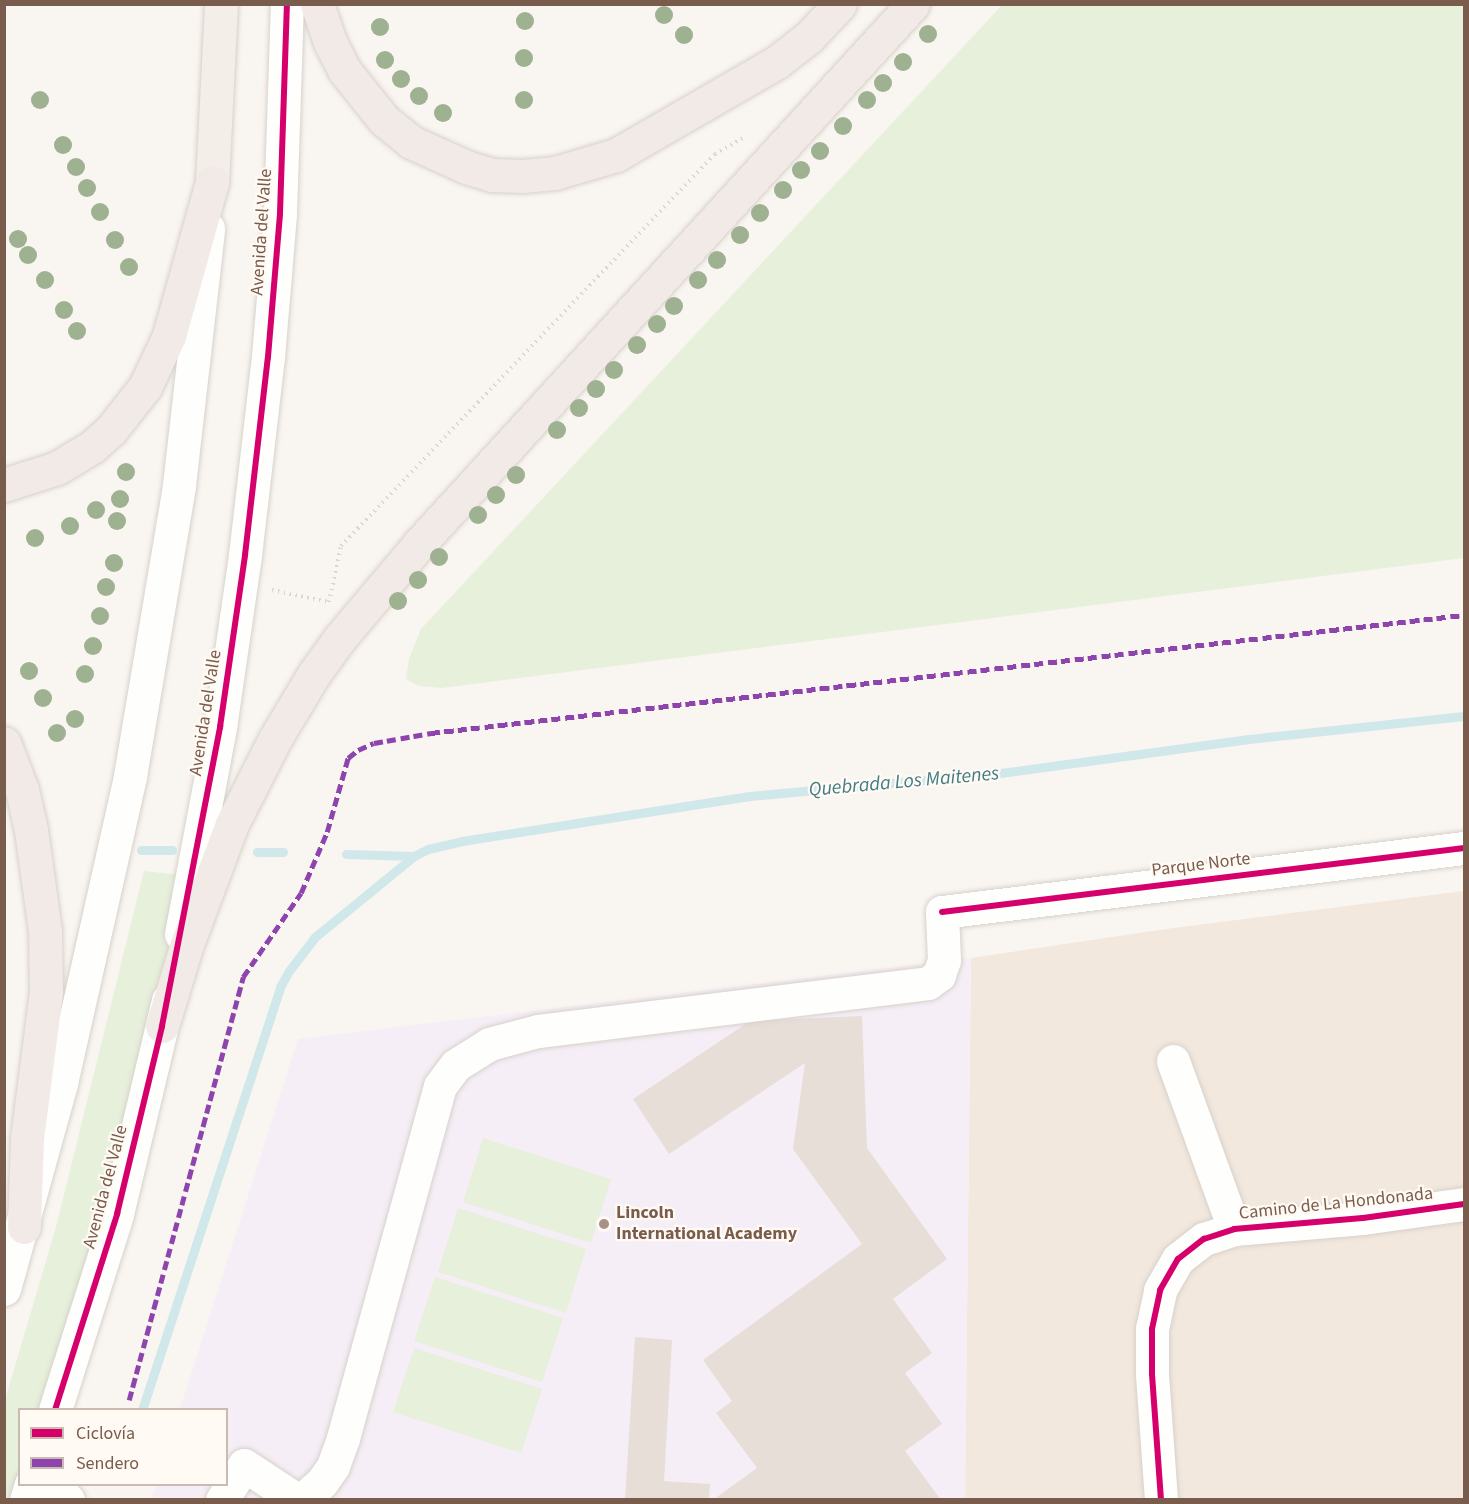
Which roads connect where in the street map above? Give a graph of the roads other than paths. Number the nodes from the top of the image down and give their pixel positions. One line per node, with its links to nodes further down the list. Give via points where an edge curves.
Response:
1 (221, 4): 6 (main road)
2 (287, 4): 10 (street, Avenida del Valle, via 280,213 245,555 220,727)
3 (317, 4): 4 (highway, via 344,70 384,120 411,142 466,167 493,175 522,176 555,173 616,155 777,62 809,37)
4 (840, 4)
5 (913, 4): 10 (highway, via 420,543 340,638 295,706 237,814 186,947)
6 (212, 182): 7 (highway, via 169,336 145,387 92,447 57,468); 13 (street, via 179,485 148,672 95,937)
7 (4, 485)
8 (4, 743): 13 (highway, via 22,790 31,830 45,931 46,992 27,1139)
9 (1464, 848): 21 (street, Parque Norte, via 942,912 944,960 939,975 928,983 538,1031 489,1044 456,1065 440,1086 343,1438 333,1466)
10 (162, 1026): 16 (street, Avenida del Valle, via 117,1214)
11 (1173, 1061): 14 (street)
12 (1464, 1203): 14 (street, Camino de La Hondonada, via 1363,1218)
13 (24, 1227): 15 (street)
14 (1234, 1229): 22 (street, Camino de La Hondonada, via 1204,1239 1178,1259 1154,1309 1152,1373)
15 (4, 1290)
16 (56, 1408)
17 (52, 1486): 18 (street)
18 (68, 1500)
19 (222, 1500): 20 (street, via 244,1465)
20 (297, 1500)
21 (302, 1500)
22 (1161, 1500)

